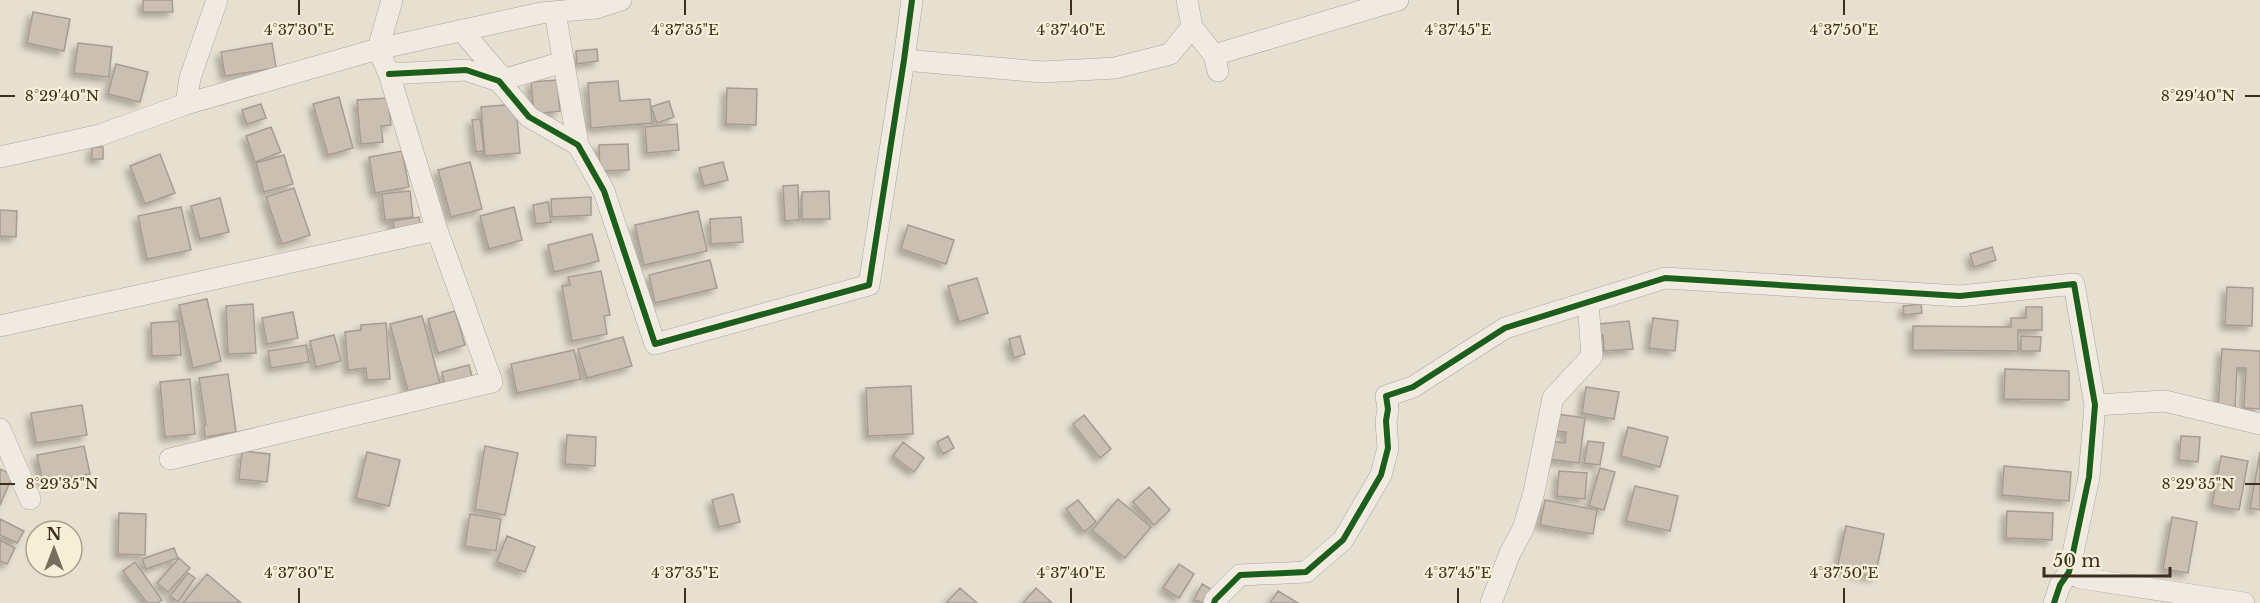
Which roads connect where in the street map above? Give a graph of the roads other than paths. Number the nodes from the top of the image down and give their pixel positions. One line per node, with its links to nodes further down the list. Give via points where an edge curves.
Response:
1 (217, 0): 15 (street, via 190,78)
2 (392, 0): 10 (street)
3 (621, 0): 7 (street, via 596,8)
4 (912, 0): 11 (street)
5 (1187, 0): 8 (street)
6 (1398, 0): 8 (street, via 1216,63)
7 (555, 12): 9 (street); 12 (street)
8 (1192, 27): 11 (street, via 1170,54 1115,68 1042,72)
9 (461, 30): 10 (street); 14 (street)
10 (378, 49): 13 (street); 15 (street)
11 (904, 60): 16 (street, via 869,285 655,344 604,191)
12 (563, 62): 14 (street); 16 (street)
13 (389, 74): 14 (street, via 466,70); 18 (street)
14 (502, 80): 16 (street, via 530,117)
15 (186, 104): 17 (street, via 100,135)
16 (578, 145)
17 (0, 157)
18 (437, 230): 20 (street); 24 (street, via 492,382)
19 (1588, 302): 21 (street, via 1665,278 1960,296 2074,284); 27 (street, via 1505,328 1413,387 1386,396 1388,448 1381,475 1343,540 1306,572 1240,575); 28 (street, via 1592,356 1553,398 1523,529)
20 (0, 326)
21 (2095, 405): 22 (street, via 2165,401); 26 (street, via 2089,477)
22 (2260, 424)
23 (0, 429): 25 (street)
24 (170, 459)
25 (30, 499)
26 (2069, 572): 29 (street); 30 (street, via 2081,578)
27 (1214, 603)
28 (1491, 603)
29 (2054, 603)
30 (2244, 603)

